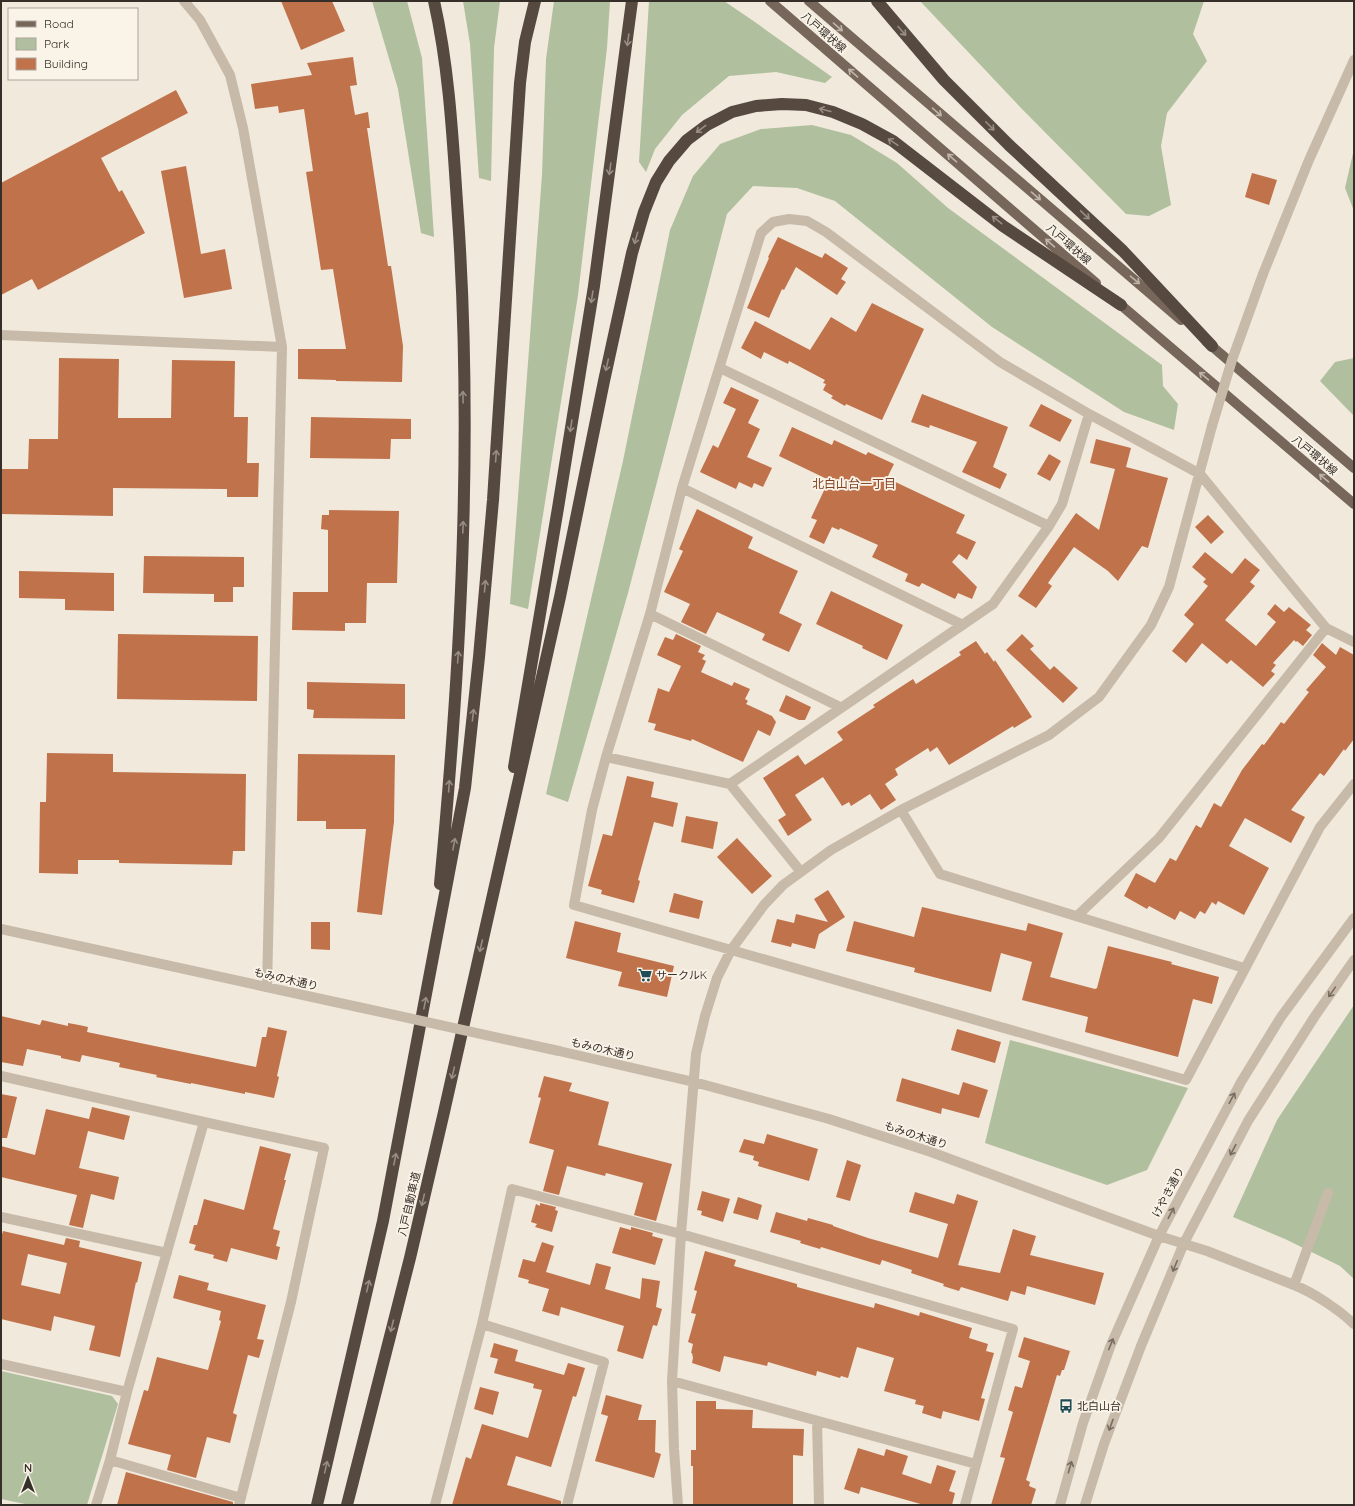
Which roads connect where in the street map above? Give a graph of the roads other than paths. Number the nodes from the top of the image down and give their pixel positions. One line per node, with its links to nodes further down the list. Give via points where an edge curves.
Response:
1 (184, 1): 12 (street, via 200,20 230,75 243,128)
2 (434, 1): 36 (highway, one-way to 2, via 450,779 459,638 464,488 462,285 453,142 442,35)
3 (535, 1): 36 (highway, one-way to 3, via 466,773 479,657 493,500 520,83 525,42)
4 (632, 1): 30 (highway, one-way to 30, via 594,286)
5 (770, 1): 9 (main road, 八戸環状線, one-way to 5)
6 (809, 1): 11 (main road, 八戸環状線, one-way to 11)
7 (877, 1): 11 (highway, one-way to 11, via 944,80 1009,145 1123,250)
8 (1354, 60): 16 (street, bridge, via 1310,160 1232,360)
9 (1122, 305): 18 (main road, 八戸環状線, one-way to 9); 30 (highway, one-way to 30, via 1003,226 893,141 833,112 806,105 756,106 732,112 707,125 687,140 669,161 656,182 632,253 560,597)
10 (1, 335): 12 (street)
11 (1212, 346): 15 (main road, 八戸環状線)
12 (282, 347): 38 (street)
13 (720, 368): 14 (street, via 761,233 774,222 789,219 807,220 1000,362); 17 (street); 19 (street)
14 (1089, 414): 16 (street); 19 (street, via 1062,504)
15 (1354, 468)
16 (1200, 474): 22 (street); 28 (street, via 1166,593 1151,625 1099,697 1049,735)
17 (682, 488): 20 (street); 21 (street)
18 (1354, 504)
19 (1049, 526): 21 (street, via 992,604)
20 (650, 614): 24 (street); 25 (street)
21 (963, 625): 24 (street)
22 (1326, 628): 23 (street); 31 (street, via 1159,838)
23 (1354, 642)
24 (840, 707): 26 (street)
25 (606, 757): 26 (street); 34 (street, via 592,810 574,905)
26 (730, 784): 29 (street)
27 (1354, 784): 37 (street, via 1320,827)
28 (902, 810): 29 (street, via 831,850); 31 (street, via 940,874)
29 (801, 872): 34 (street, via 783,885 764,905)
30 (490, 908): 60 (highway, 八戸自動車道, one-way to 60, via 410,1258)
31 (1077, 916): 37 (street)
32 (1354, 918): 45 (street, けやき通り, one-way to 32, via 1245,1076 1281,1017)
33 (1, 929): 38 (street, もみの木通り)
34 (730, 950): 37 (street, via 1186,1080); 40 (street, via 717,978 705,1016 696,1054)
35 (1354, 960): 46 (street, one-way to 46, via 1248,1121)
36 (432, 964): 59 (highway, 八戸自動車道, one-way to 36, via 383,1222)
37 (1244, 968)
38 (267, 986): 40 (street, もみの木通り, bridge)
39 (1, 1076): 41 (street)
40 (694, 1082): 44 (street); 45 (street, もみの木通り, via 829,1119 931,1152)
41 (204, 1122): 47 (street); 57 (street, via 324,1148 291,1302)
42 (1328, 1193): 48 (street)
43 (1, 1217): 47 (street)
44 (681, 1234): 49 (street, via 512,1189); 52 (street); 56 (street, via 1013,1329)
45 (1159, 1236): 46 (street, もみの木通り); 66 (street, けやき通り, one-way to 45, via 1083,1423 1110,1347)
46 (1184, 1243): 48 (street, もみの木通り); 67 (street, one-way to 67, via 1138,1353 1104,1444)
47 (167, 1253): 53 (street)
48 (1294, 1285): 50 (street, もみの木通り)
49 (482, 1324): 61 (street); 62 (street, via 604,1362)
50 (1354, 1324)
51 (1, 1364): 53 (street)
52 (672, 1381): 54 (street); 63 (street)
53 (128, 1392): 55 (street)
54 (817, 1421): 56 (street); 64 (street)
55 (110, 1460): 57 (street); 58 (street)
56 (976, 1464): 65 (street)
57 (240, 1501)
58 (96, 1505)
59 (317, 1505)
60 (347, 1505)
61 (435, 1505)
62 (567, 1505)
63 (678, 1505)
64 (819, 1505)
65 (965, 1505)
66 (1060, 1505)
67 (1085, 1505)

